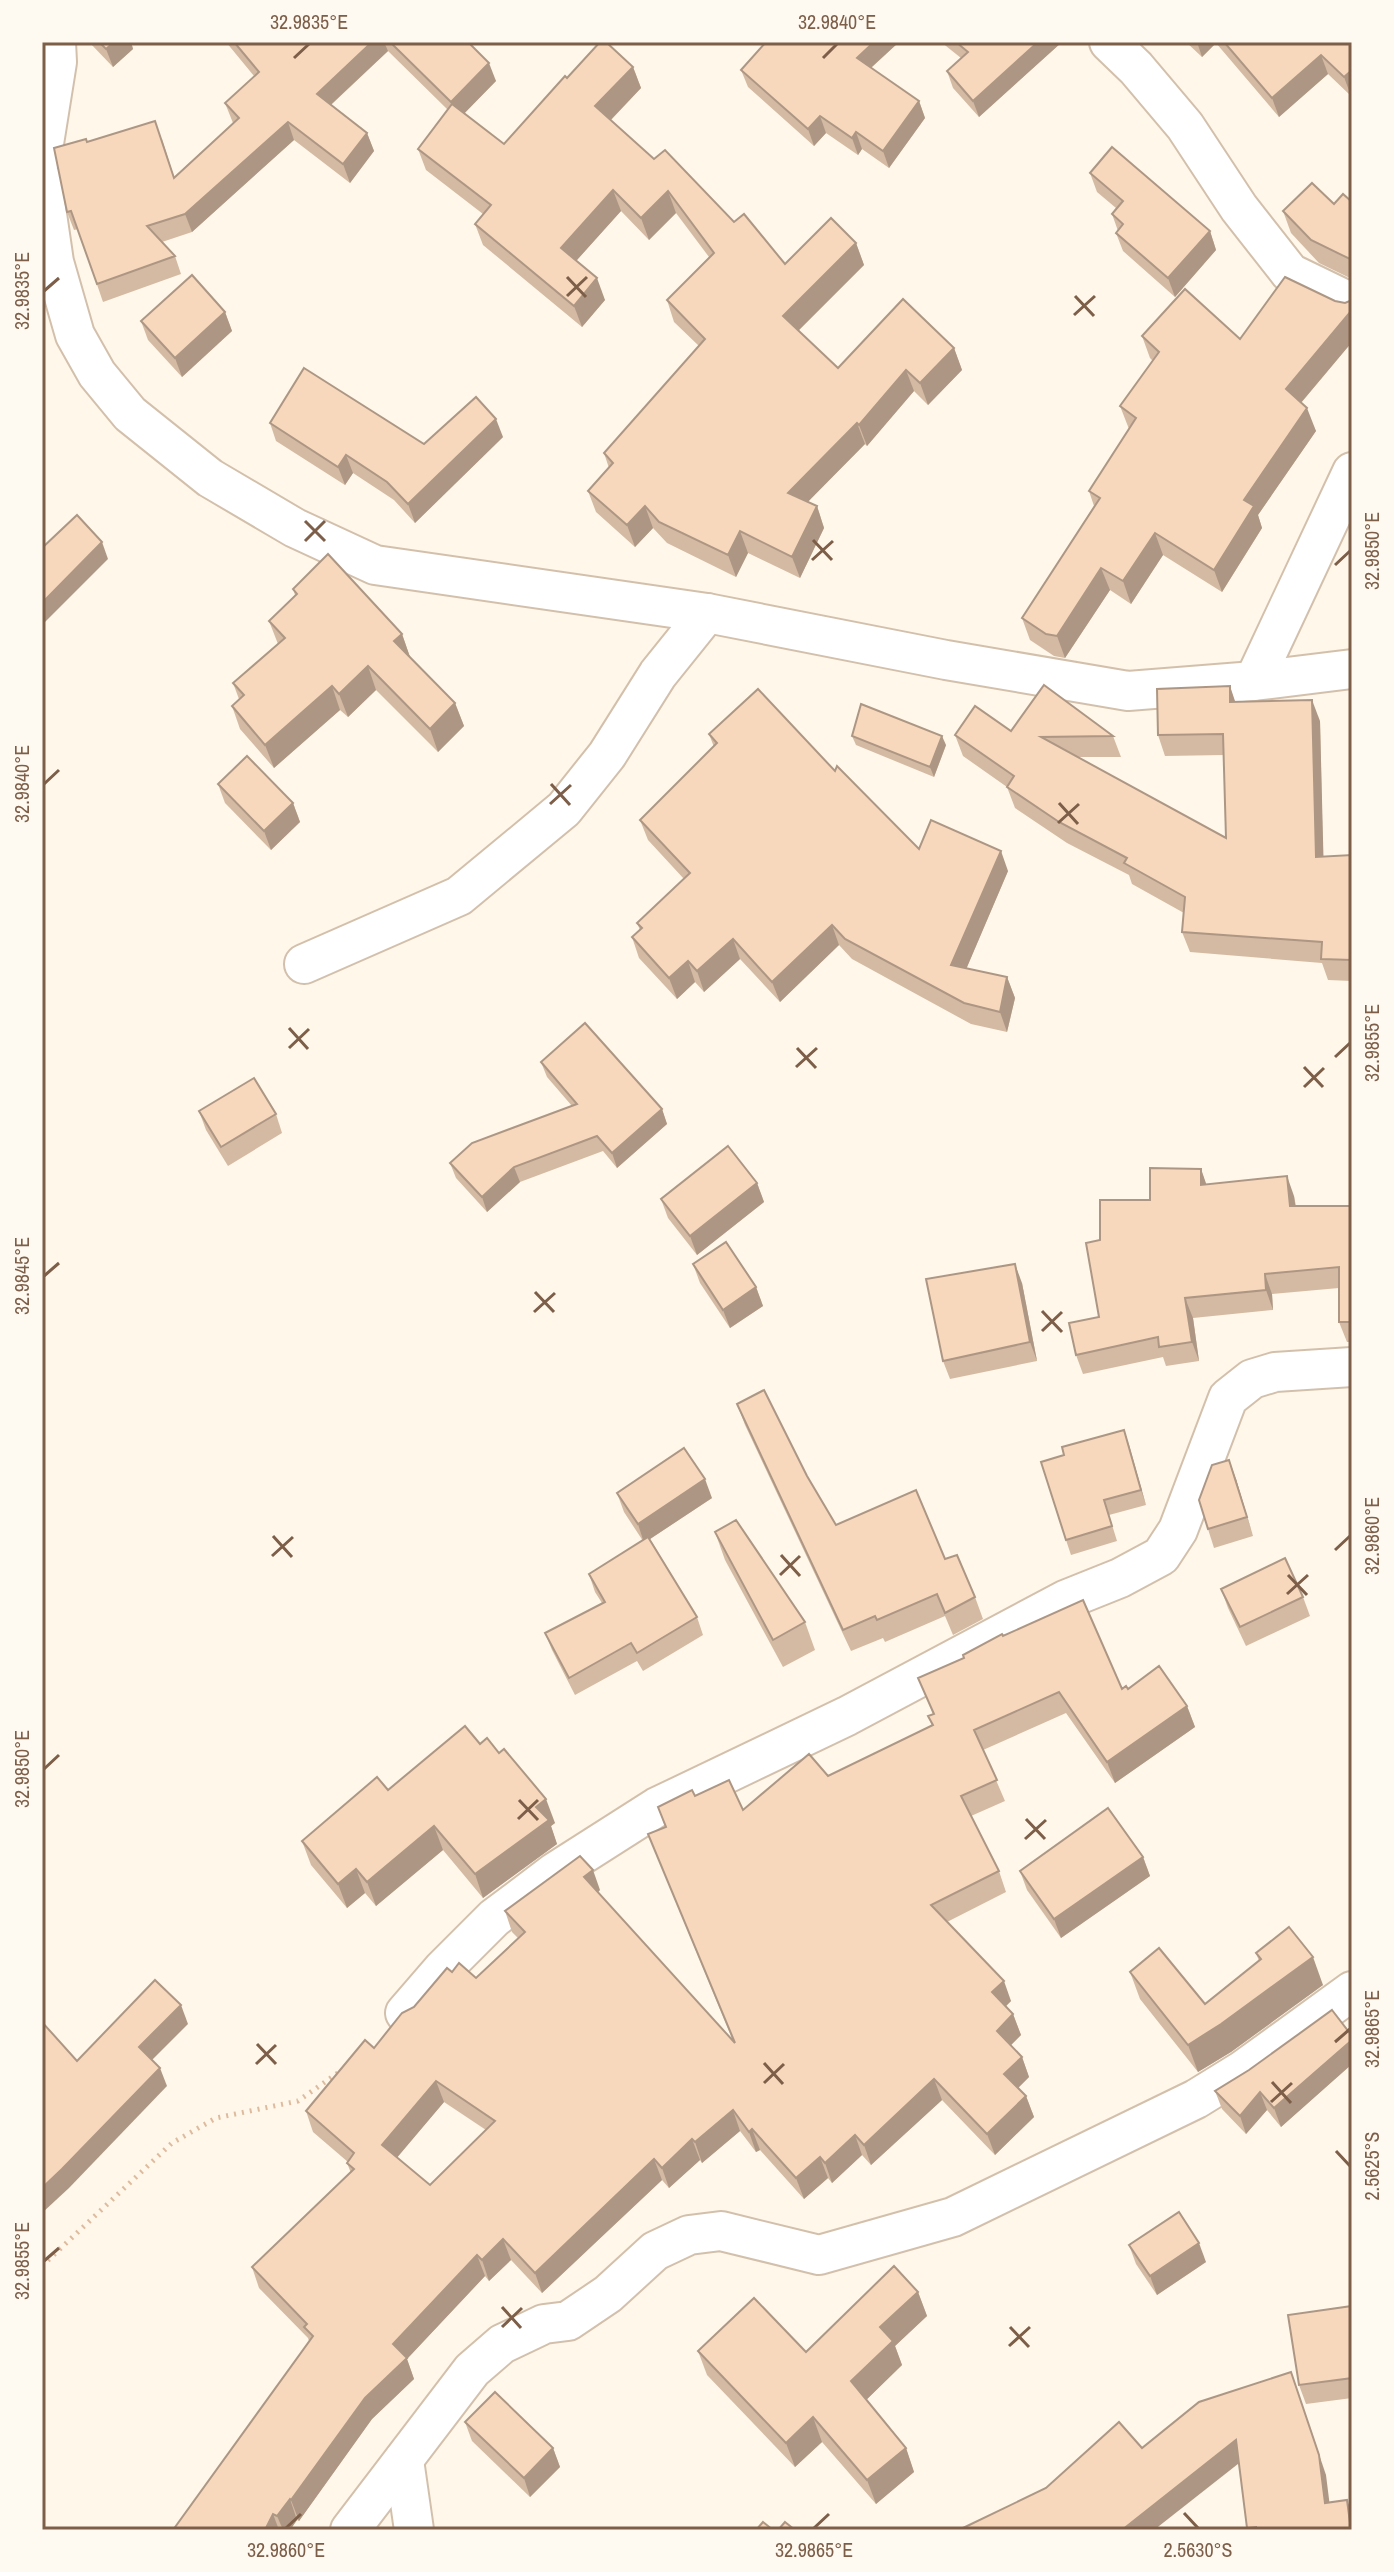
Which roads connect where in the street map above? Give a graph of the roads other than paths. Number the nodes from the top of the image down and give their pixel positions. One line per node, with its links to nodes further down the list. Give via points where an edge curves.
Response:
1 (56, 42): 3 (street)
2 (1109, 42): 5 (street, via 1185,126 1290,273)
3 (42, 156)
4 (42, 180): 7 (street, via 54,262 75,335 97,374 130,414 210,478 295,528 375,565)
5 (1352, 303)
6 (1352, 472): 9 (street)
7 (707, 613): 9 (street, via 1128,691); 10 (street, via 564,809 459,896)
8 (1352, 669): 9 (street)
9 (1254, 681)
10 (304, 964)
11 (1352, 1367): 13 (street, via 1275,1372 1252,1379 1228,1398 1178,1530 1161,1556 657,1807 494,1918)
12 (1352, 1991): 14 (street, via 1196,2099 953,2217 819,2255 721,2231 689,2235 655,2251 608,2294 568,2321 544,2324 502,2344 472,2370)
13 (405, 2013)
14 (404, 2460): 15 (street); 16 (street)
15 (350, 2530)
16 (414, 2530)

